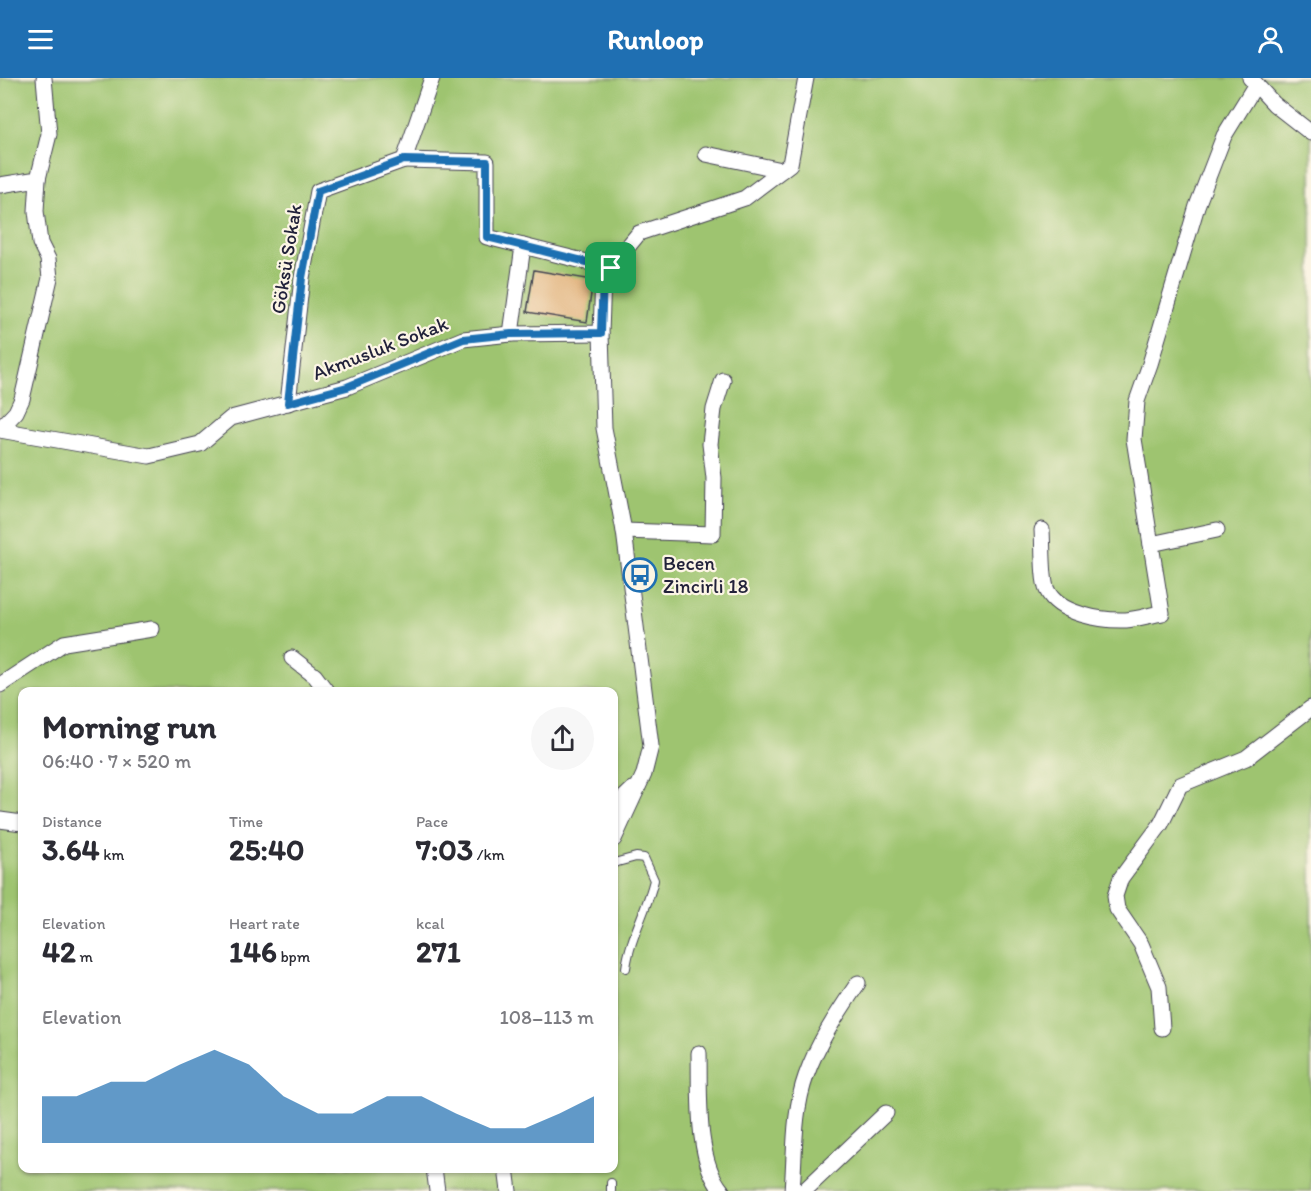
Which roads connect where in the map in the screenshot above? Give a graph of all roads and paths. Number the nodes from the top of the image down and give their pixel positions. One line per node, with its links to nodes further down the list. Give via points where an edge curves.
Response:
1 (44, 78): 9 (street, via 49,134)
2 (432, 78): 7 (street)
3 (806, 78): 8 (street, via 790,164)
4 (1253, 81): 5 (street, via 1274,104); 21 (street, via 1224,136 1197,206 1137,401 1134,439)
5 (1311, 133)
6 (706, 154): 8 (street)
7 (404, 160): 11 (street, via 487,162 487,237); 16 (street, Göksü Sokak, via 318,191 302,278)
8 (783, 170): 12 (street, via 745,198 639,233)
9 (38, 179): 10 (street); 17 (street, via 36,211 50,278 22,399)
10 (0, 185)
11 (523, 246): 12 (street); 14 (street)
12 (611, 268): 13 (street, via 603,277)
13 (601, 333): 14 (street, Akmusluk Sokak); 20 (street, via 604,428)
14 (511, 334): 16 (street, Akmusluk Sokak, via 463,339 347,387)
15 (723, 381): 20 (street, via 714,409 710,444 713,534)
16 (288, 403): 17 (street, Akmusluk Sokak, via 231,418 200,444 149,456)
17 (0, 430)
18 (1042, 530): 21 (street, via 1046,589 1064,608 1088,617 1125,620 1162,613)
19 (1217, 530): 21 (street)
20 (624, 531): 27 (street, via 651,746)
21 (1151, 544)
22 (152, 629): 24 (street, via 64,643)
23 (292, 658): 25 (street)
24 (0, 685)
25 (323, 687)
26 (1311, 708): 35 (street, via 1246,758 1180,785 1161,824 1116,888 1115,904 1141,944 1159,987)
27 (639, 783): 28 (street); 31 (street)
28 (618, 803)
29 (0, 820): 30 (street)
30 (18, 822)
31 (618, 830)
32 (618, 862): 33 (lane, via 636,856 644,858 654,880)
33 (626, 968)
34 (858, 983): 43 (street, via 828,1028 805,1077)
35 (1162, 1028)
36 (699, 1053): 42 (street, via 703,1152)
37 (886, 1113): 44 (street)
38 (435, 1173): 40 (street)
39 (507, 1173): 41 (street)
40 (437, 1191)
41 (509, 1191)
42 (722, 1191)
43 (792, 1191)
44 (804, 1191)

